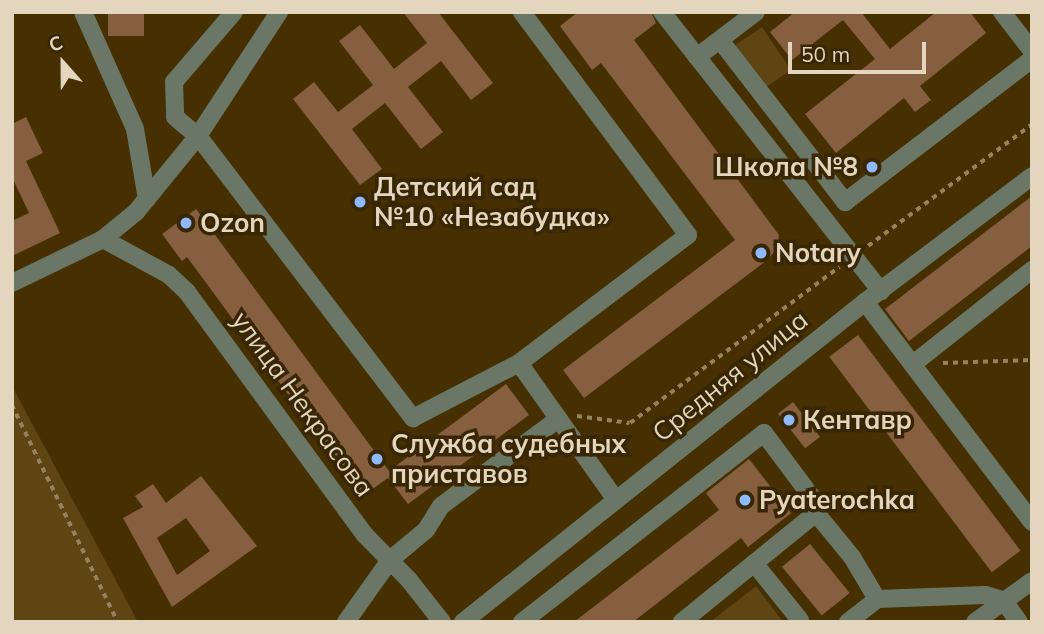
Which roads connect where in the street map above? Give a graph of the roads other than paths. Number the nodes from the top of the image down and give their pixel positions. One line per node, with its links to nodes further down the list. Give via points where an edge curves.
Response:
1 (83, 12): 14 (street, via 135,129)
2 (234, 12): 12 (street, via 174,82 175,117)
3 (279, 12): 12 (street)
4 (522, 12): 20 (street, via 688,235)
5 (662, 12): 10 (street)
6 (756, 12): 8 (street)
7 (1002, 12): 9 (street)
8 (720, 40): 10 (street); 11 (street, via 845,202)
9 (1032, 51)
10 (697, 57): 18 (street)
11 (1032, 59)
12 (198, 136): 14 (street); 20 (street, via 413,418)
13 (1032, 176): 18 (street, Средняя улица)
14 (147, 199): 15 (street)
15 (103, 239): 17 (street); 27 (street, улица Некрасова, via 169,275 187,292 365,535)
16 (1032, 270): 21 (street)
17 (12, 283)
18 (881, 291): 19 (street, Средняя улица)
19 (865, 302): 21 (street); 23 (street, Средняя улица)
20 (519, 363): 22 (street)
21 (913, 364): 24 (street)
22 (556, 416): 23 (street); 27 (street, via 441,506 426,530)
23 (616, 500): 35 (street, Средняя улица)
24 (1026, 502): 26 (street)
25 (816, 513): 28 (street); 30 (street, via 852,557); 36 (street, via 811,496 764,433)
26 (1032, 522)
27 (390, 560): 33 (street); 34 (street, улица Некрасова)
28 (754, 563): 32 (street); 37 (street)
29 (1032, 581): 31 (street)
30 (877, 599): 31 (street, via 985,595); 38 (street)
31 (1003, 600): 39 (street); 40 (street)
32 (800, 620)
33 (346, 622)
34 (442, 622)
35 (463, 622)
36 (522, 622)
37 (682, 622)
38 (848, 622)
39 (975, 622)
40 (1019, 622)

